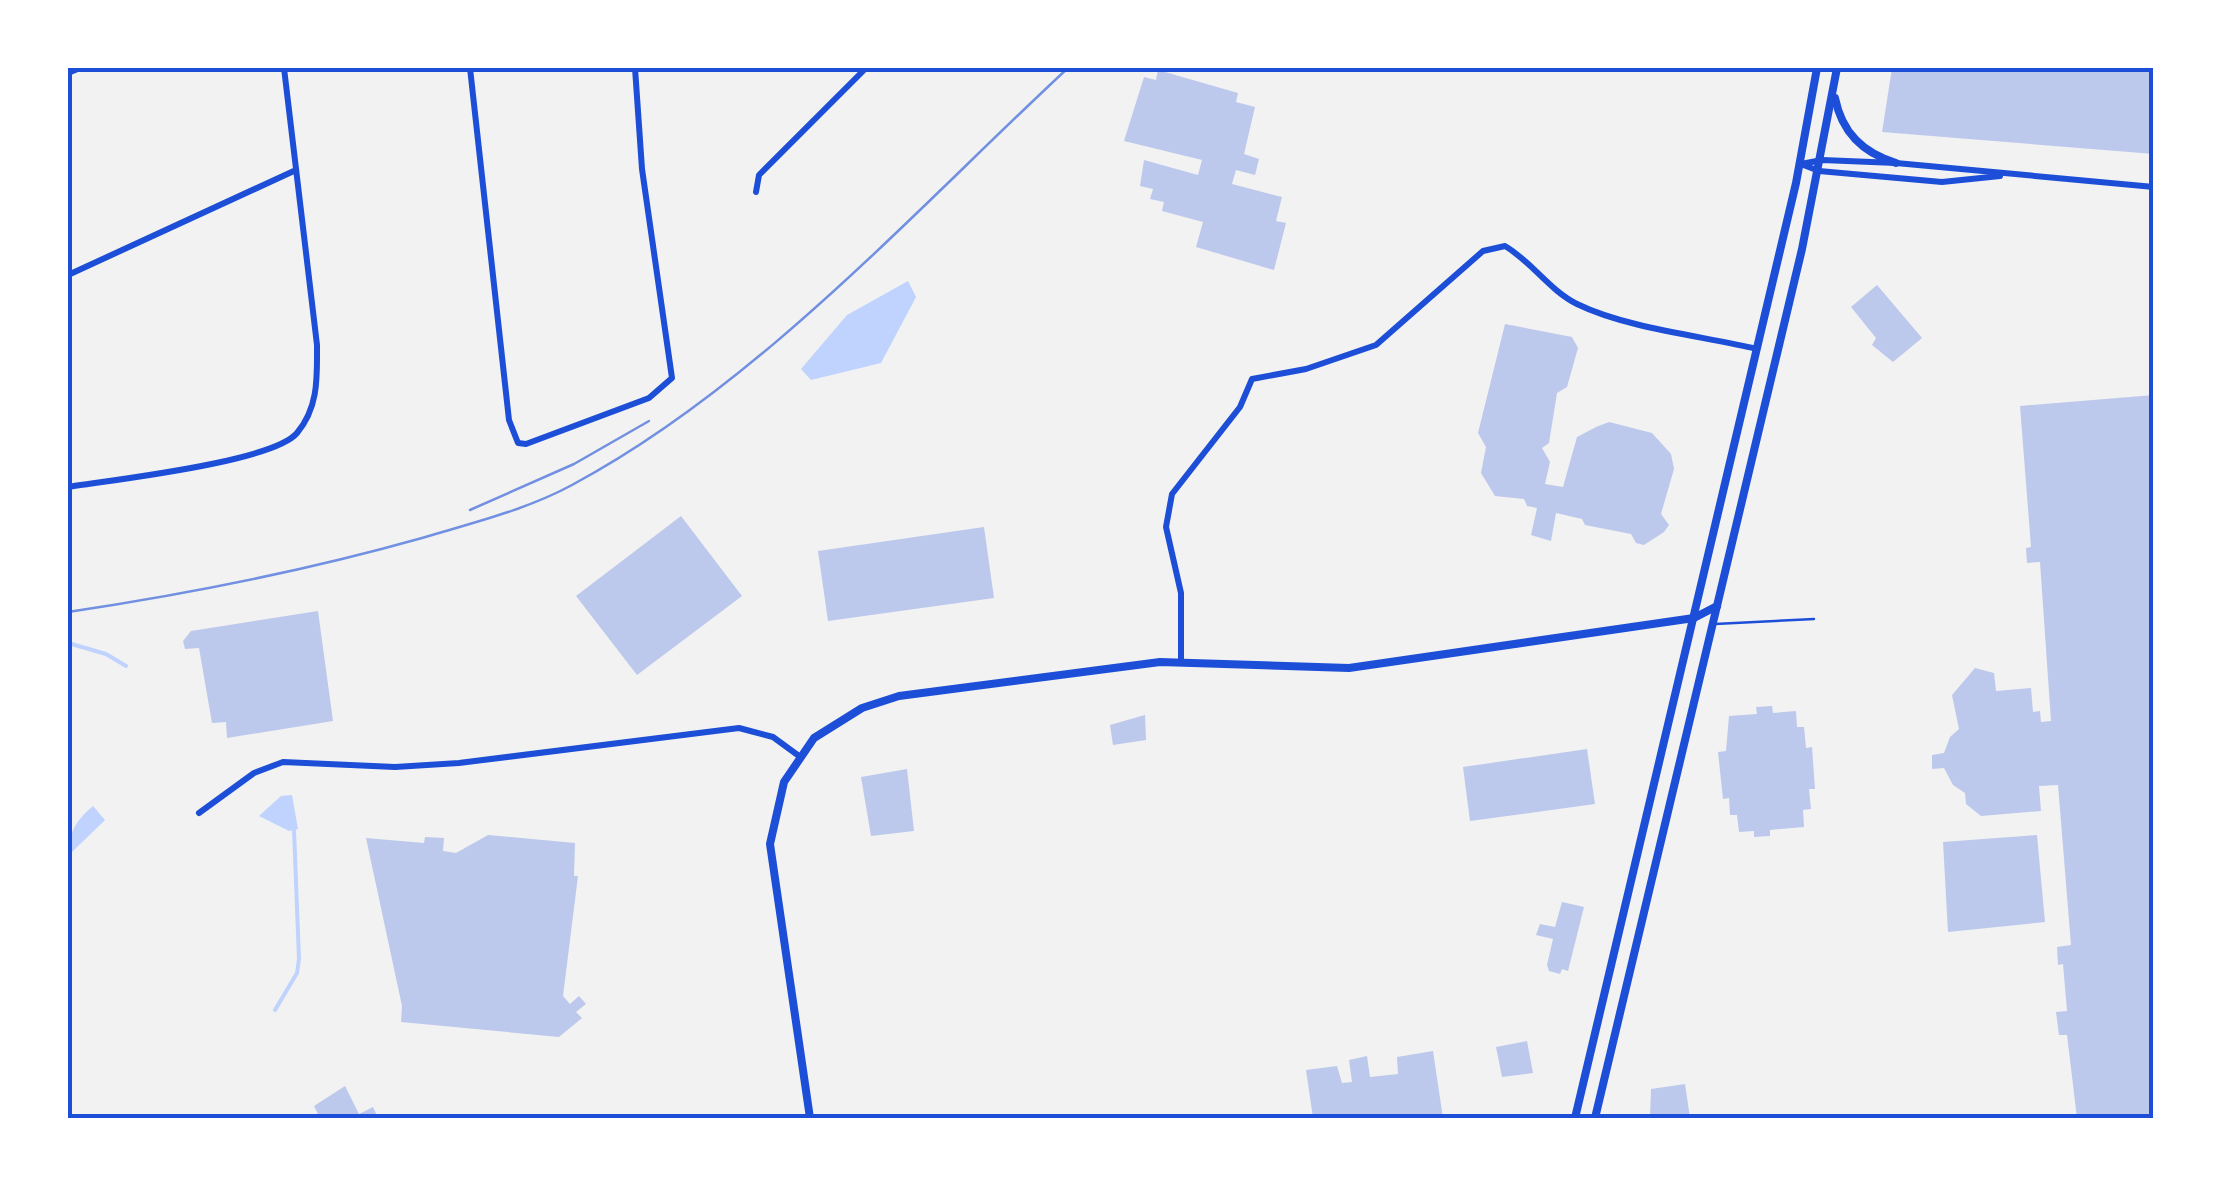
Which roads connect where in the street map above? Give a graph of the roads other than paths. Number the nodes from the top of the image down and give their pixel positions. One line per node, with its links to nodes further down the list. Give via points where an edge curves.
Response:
1 (80, 68): 10 (street)
2 (284, 68): 15 (street)
3 (470, 68): 4 (street, via 509,420 518,443 526,444 649,398 672,378)
4 (634, 68)
5 (866, 68): 19 (street, via 759,175)
6 (1411, 68): 7 (street)
7 (1422, 68)
8 (1817, 68): 14 (street)
9 (1837, 68): 11 (street)
10 (68, 73)
11 (1834, 90): 12 (street); 13 (street, via 1854,140)
12 (1822, 160): 13 (street); 14 (street); 16 (street)
13 (1896, 162): 17 (street)
14 (1801, 164): 16 (street); 21 (street)
15 (296, 170): 20 (street); 22 (street, via 317,360 316,390 294,437 253,455)
16 (1819, 172): 17 (street, via 1942,182); 23 (street)
17 (2002, 176): 18 (street)
18 (2154, 186)
19 (756, 192)
20 (68, 275)
21 (1757, 349): 24 (street); 27 (street, via 1590,309 1564,296 1505,246 1483,251 1376,345 1252,379 1240,407 1172,494 1166,527 1181,592)
22 (68, 487)
23 (1717, 606): 24 (street); 26 (street)
24 (1694, 618): 26 (street); 27 (street, via 1349,668); 31 (street)
25 (1814, 618): 26 (lane)
26 (1713, 624): 32 (street)
27 (1182, 662): 28 (street, via 899,696 836,721)
28 (799, 756): 29 (street, via 773,737 739,728 441,765 282,762 254,772); 30 (street, via 776,802 770,844)
29 (199, 813)
30 (810, 1118)
31 (1575, 1118)
32 (1595, 1118)

